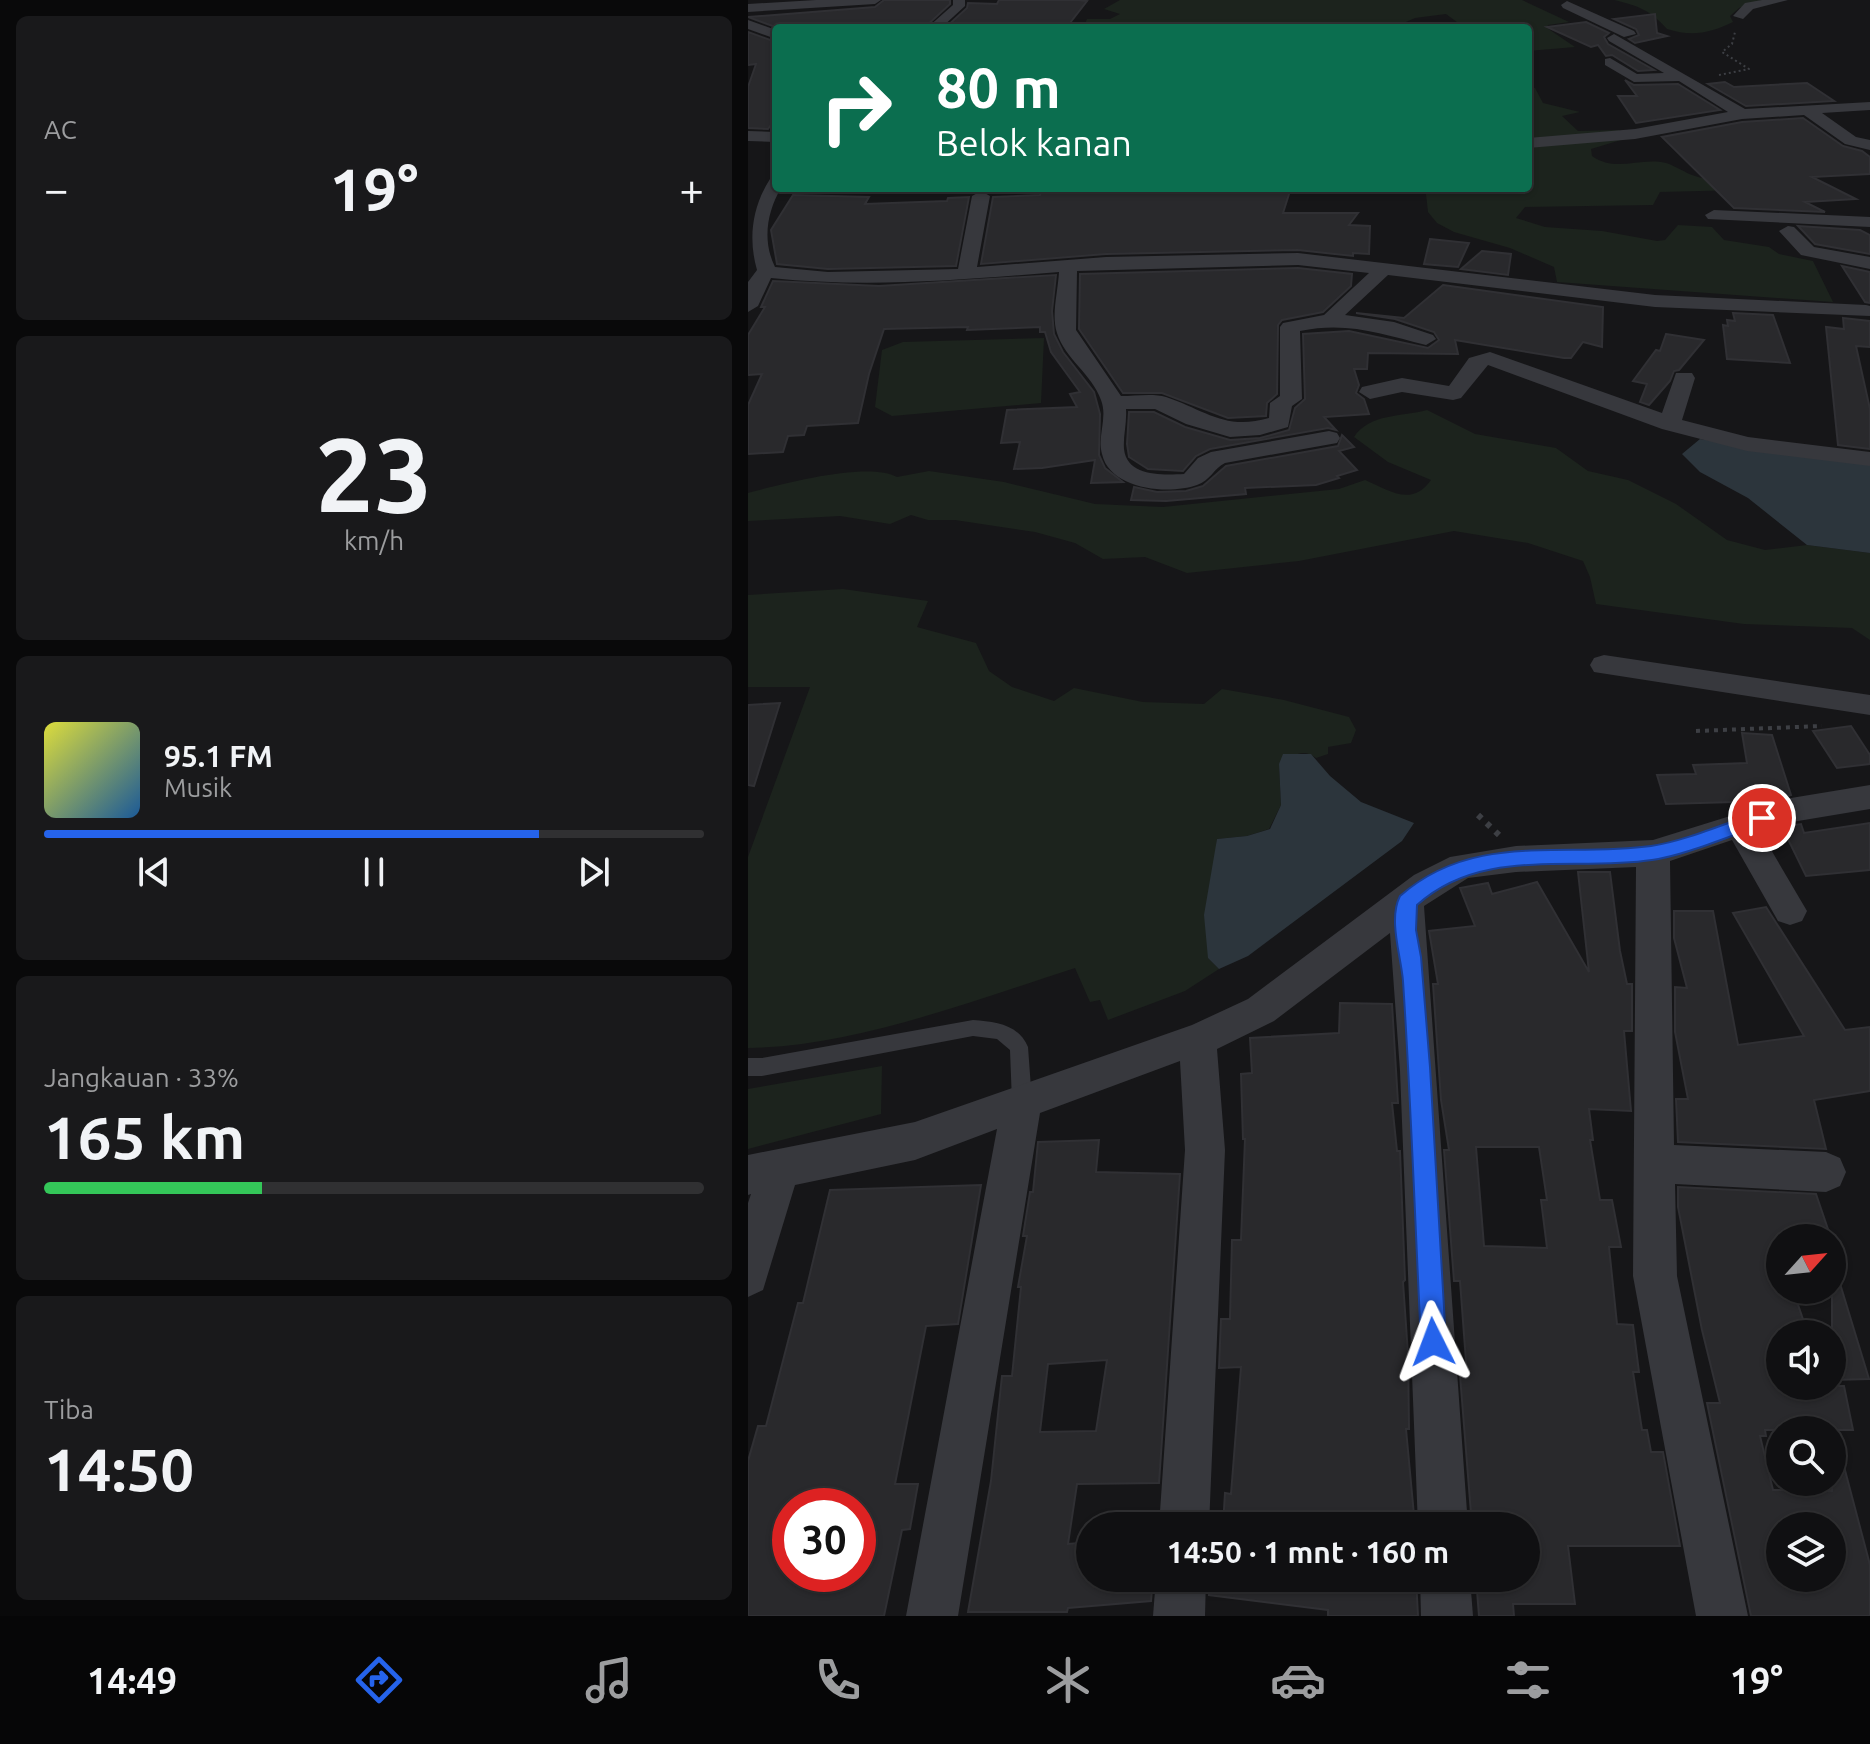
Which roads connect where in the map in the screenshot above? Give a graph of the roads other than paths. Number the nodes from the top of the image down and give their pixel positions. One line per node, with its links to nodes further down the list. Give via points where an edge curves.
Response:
1 (875, 0): 5 (street)
2 (959, 0): 8 (street)
3 (1782, 0): 6 (street, via 1749,6)
4 (1567, 5): 11 (street, via 1629,34 1612,39)
5 (748, 8)
6 (1739, 16)
7 (748, 24): 9 (street)
8 (938, 24)
9 (772, 33)
10 (1610, 62): 11 (street, via 1634,78)
11 (1682, 77): 16 (street)
12 (1753, 96): 15 (street)
13 (1867, 109): 14 (street)
14 (1807, 110): 15 (street); 20 (street, via 1854,142)
15 (1776, 111): 16 (street)
16 (1742, 114): 19 (street, via 1635,134)
17 (748, 136): 18 (street)
18 (772, 137)
19 (1532, 143)
20 (1870, 145)
21 (772, 187): 23 (street)
22 (772, 189): 28 (street)
23 (748, 195)
24 (981, 196): 32 (street)
25 (1714, 215): 26 (street)
26 (1870, 222)
27 (1788, 231): 29 (street, via 1808,251)
28 (753, 233): 33 (street)
29 (1870, 263)
30 (1068, 268): 31 (street, via 1240,259); 32 (street); 41 (street, via 1066,332 1101,376)
31 (1384, 268): 36 (street, via 1655,301); 37 (street, via 1336,310)
32 (966, 274): 33 (street)
33 (759, 275): 35 (street)
34 (1870, 275): 36 (street, via 1847,285)
35 (748, 306)
36 (1868, 314)
37 (1330, 323): 38 (street, via 1395,329); 41 (street, via 1288,330 1291,399 1281,403 1278,424 1230,430 1159,402)
38 (1426, 339)
39 (1684, 378): 42 (street)
40 (1370, 392): 42 (street, via 1402,385 1453,393 1461,389 1474,363 1490,358)
41 (1114, 403): 43 (street, via 1111,439 1116,463 1128,474 1158,481 1194,480 1206,463 1219,457)
42 (1670, 424): 44 (street, via 1777,449)
43 (1329, 438)
44 (1870, 459)
45 (1604, 665): 46 (street)
46 (1870, 705)
47 (1870, 797): 48 (street, via 1785,811)
48 (1740, 825): 49 (street); 51 (street)
49 (1653, 853): 50 (street, via 1462,866); 55 (street)
50 (1407, 902): 52 (street, via 1261,1010); 60 (street)
51 (1790, 911)
52 (1198, 1040): 54 (street); 59 (street, via 1205,1150)
53 (748, 1067): 54 (lane, via 973,1028 1002,1031 1019,1047)
54 (1022, 1102): 56 (street, via 915,1141); 63 (street)
55 (1654, 1163): 57 (street); 66 (street, via 1655,1276)
56 (764, 1171): 58 (street)
57 (1826, 1172)
58 (748, 1275)
59 (1185, 1512)
60 (1442, 1512)
61 (1180, 1592): 64 (street)
62 (1446, 1592): 65 (street)
63 (932, 1616)
64 (1179, 1616)
65 (1447, 1616)
66 (1722, 1616)

